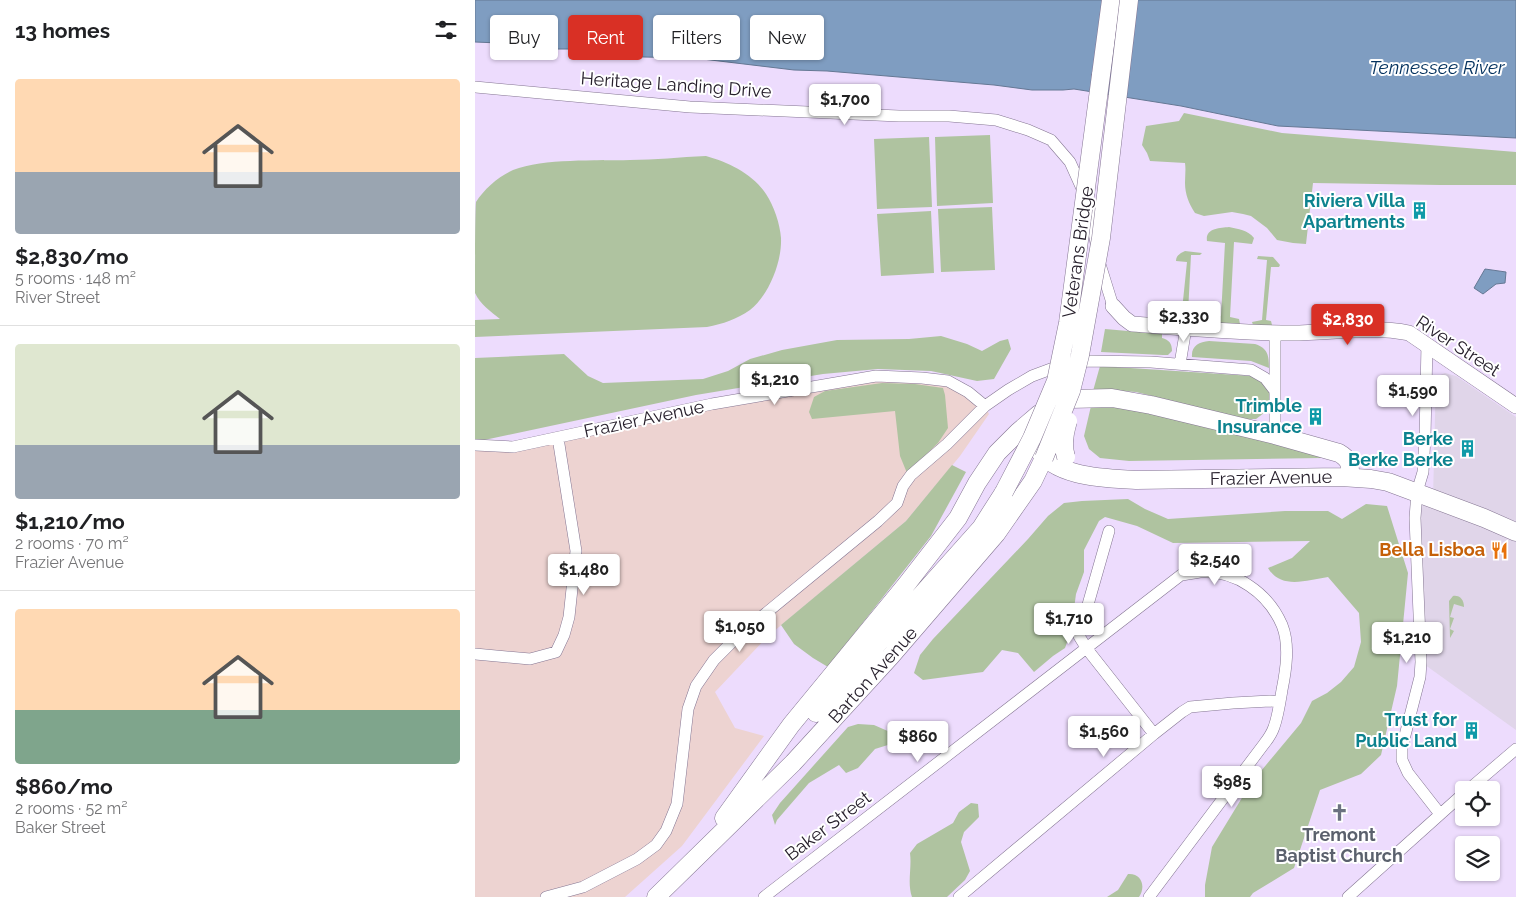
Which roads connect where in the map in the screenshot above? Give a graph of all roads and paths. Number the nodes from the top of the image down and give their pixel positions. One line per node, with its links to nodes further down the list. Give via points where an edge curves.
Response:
1 (1111, 0): 15 (main road, Veterans Bridge, bridge, via 1069,323 1056,381)
2 (1129, 0): 4 (main road, Veterans Bridge, bridge)
3 (475, 87): 5 (street, Heritage Landing Drive, via 690,106 949,116 996,120 1028,130 1051,140 1070,162 1088,202 1098,257)
4 (1101, 238): 17 (main road, Veterans Bridge, bridge, via 1078,364 1071,391); 19 (main road, bridge, via 1092,331 1065,428 1063,449 1072,463)
5 (1113, 306): 6 (street, River Street, via 1132,324)
6 (1186, 328): 7 (street, River Street); 9 (street)
7 (1275, 333): 8 (street, River Street, via 1393,329 1409,333); 10 (street)
8 (1427, 344): 12 (street, River Street); 21 (street, via 1423,472)
9 (1181, 364): 10 (street, via 1251,370 1265,378); 11 (street, via 1088,361 1059,366 1032,376)
10 (1275, 391): 13 (street)
11 (985, 406): 14 (street, Frazier Avenue, via 948,381 876,376 712,404); 34 (street, via 911,475 897,503 714,660 696,686 688,709 677,804 667,831 657,845 637,859 583,886)
12 (1516, 406)
13 (1275, 435): 18 (main road, via 1339,453 1350,464); 32 (main road, via 1112,398 1070,399 1039,414 997,453 958,518 791,726)
14 (558, 438): 16 (street, Frazier Avenue, via 513,447); 25 (street, via 576,550 565,635 556,652 530,658)
15 (1032, 438): 17 (main road); 20 (main road, Veterans Bridge, bridge)
16 (475, 445)
17 (1044, 458): 19 (main road, Frazier Avenue, via 1077,473); 33 (main road, Barton Avenue, via 1033,481 996,534 904,641 793,763)
18 (1350, 477): 19 (main road, Frazier Avenue); 21 (main road, Frazier Avenue, via 1389,482)
19 (1109, 478)
20 (1004, 492): 32 (main road, Barton Avenue, via 981,528 951,563)
21 (1417, 492): 23 (main road, Frazier Avenue); 31 (street, via 1415,518 1421,662 1402,760 1408,773)
22 (1109, 532): 24 (street, via 1079,636)
23 (1516, 532)
24 (1087, 649): 26 (street, Baker Street, via 1181,576 1217,573 1244,581 1268,602 1282,626 1287,650); 27 (street); 36 (street, Baker Street)
25 (475, 654)
26 (1280, 702): 27 (street, via 1190,707); 38 (street, Baker Street, via 1274,729 1264,744)
27 (1154, 734): 37 (street)
28 (1516, 749): 29 (street)
29 (1479, 781)
30 (1455, 801): 31 (street)
31 (1441, 814): 39 (street)
32 (724, 818): 33 (main road, Barton Avenue)
33 (680, 873): 35 (main road, Barton Avenue)
34 (546, 897)
35 (656, 897)
36 (763, 897)
37 (959, 897)
38 (1149, 897)
39 (1348, 897)

